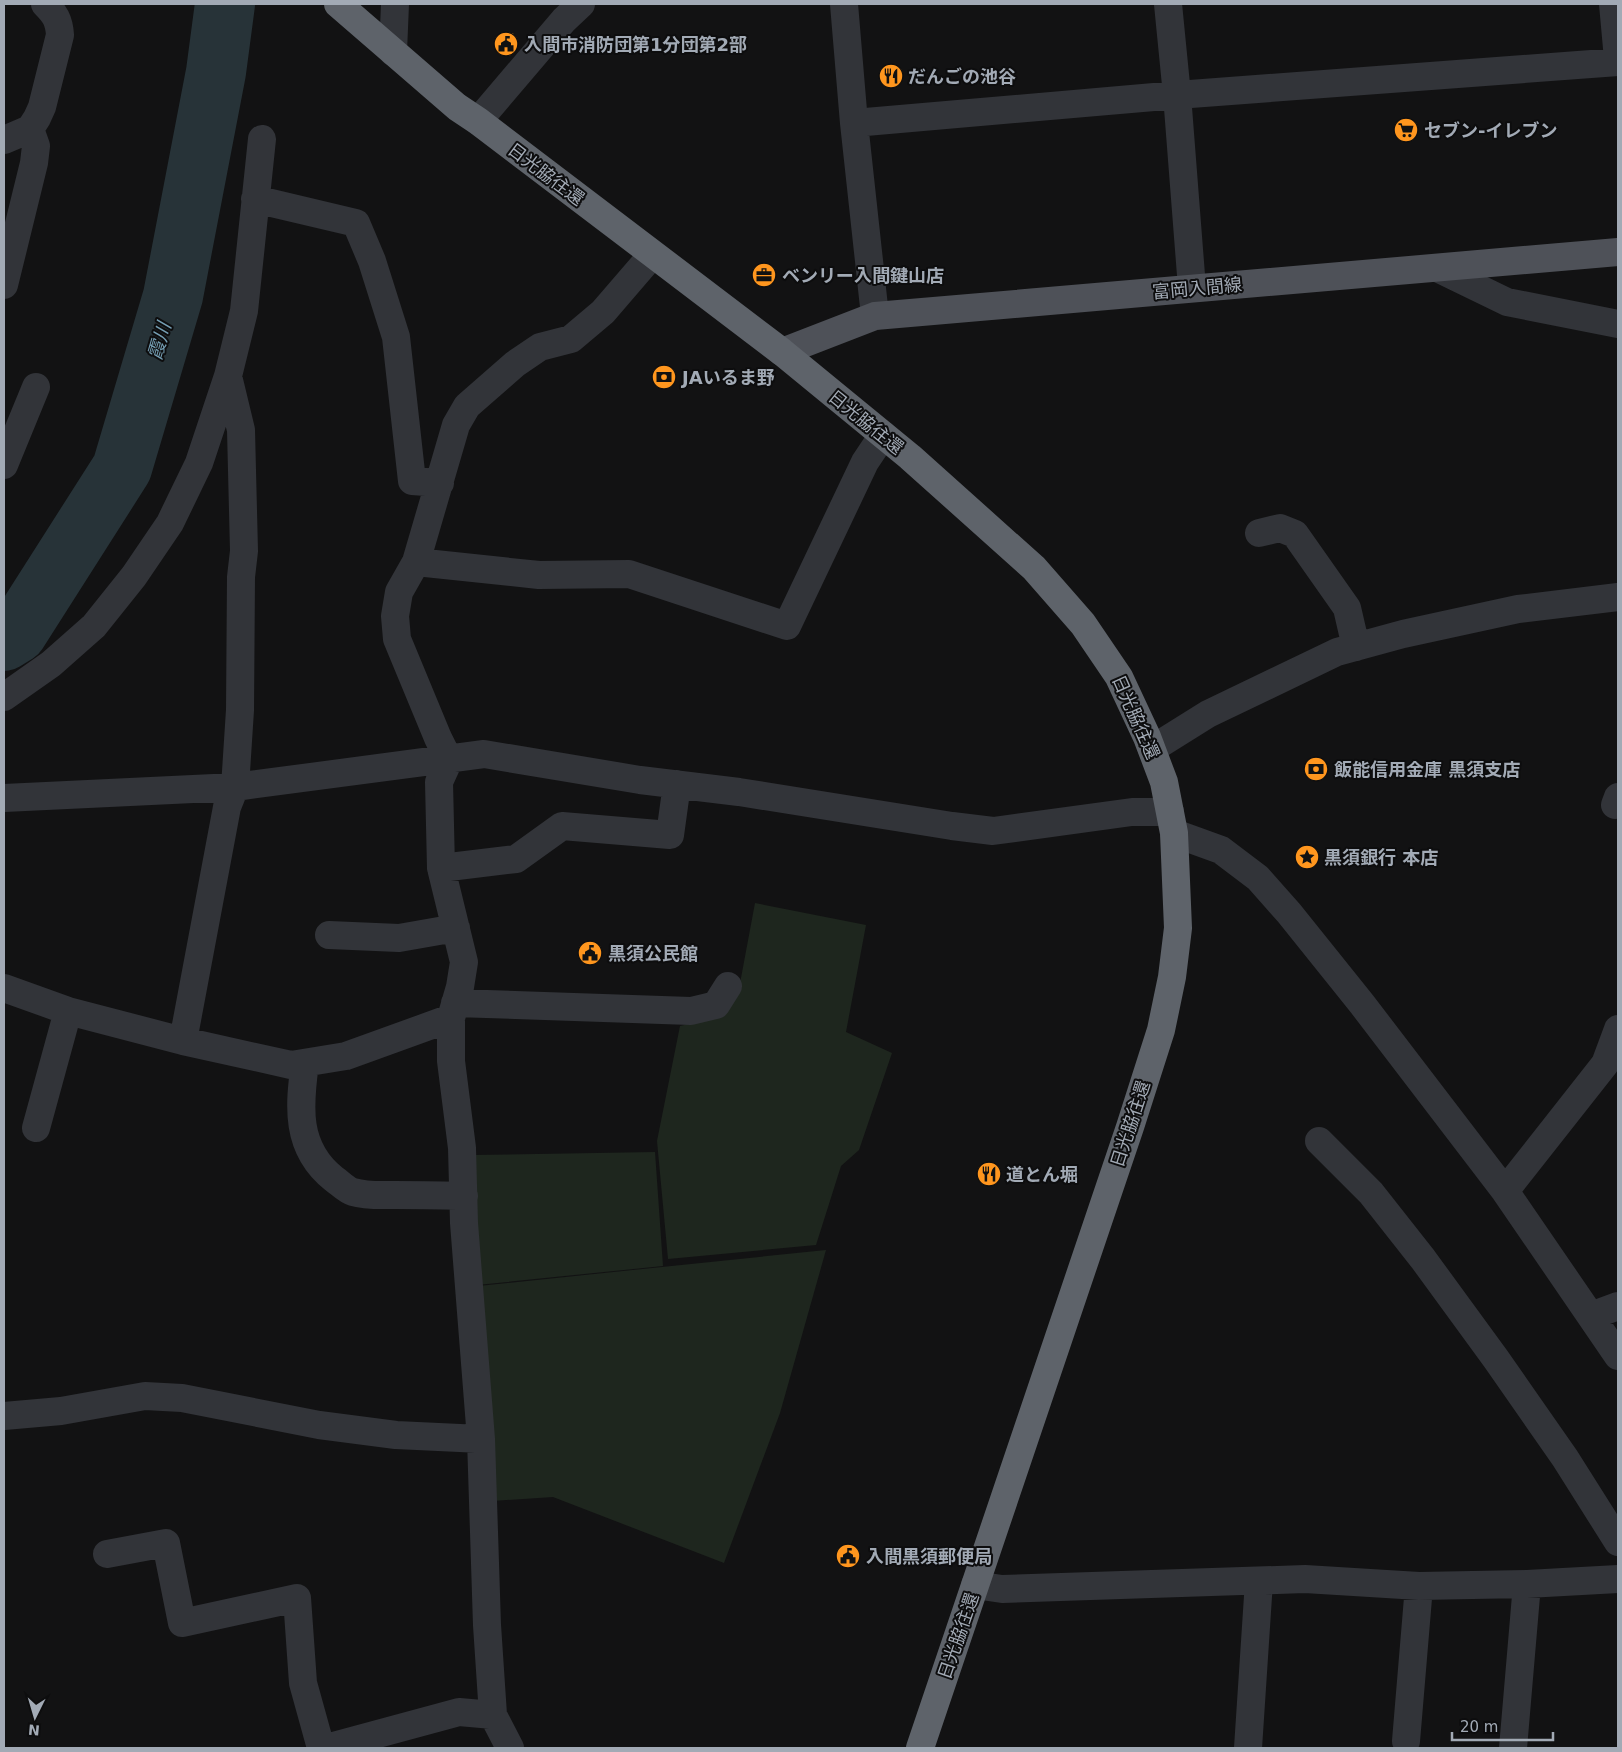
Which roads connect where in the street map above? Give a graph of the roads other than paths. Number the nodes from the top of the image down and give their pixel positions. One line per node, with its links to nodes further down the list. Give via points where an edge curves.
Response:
1 (45, 4): 13 (street, via 55,13 60,35 42,107)
2 (338, 4): 9 (highway, 日光脇往還)
3 (395, 4): 9 (street)
4 (581, 4): 11 (street)
5 (844, 4): 12 (street)
6 (1168, 4): 10 (street)
7 (1613, 4): 8 (street)
8 (1618, 49): 10 (street)
9 (393, 52): 11 (highway, 日光脇往還, via 457,108)
10 (1178, 95): 12 (street); 21 (street)
11 (478, 121): 18 (highway, 日光脇往還)
12 (854, 123): 22 (street)
13 (30, 129): 15 (street); 20 (street, via 36,146 34,163)
14 (262, 139): 16 (street)
15 (4, 140)
16 (255, 199): 25 (street, via 244,311); 29 (street, via 356,223 372,261 396,338 412,481)
17 (1618, 252): 19 (main road, 富岡入間線)
18 (652, 255): 24 (highway, 日光脇往還); 29 (street, via 603,312 571,339 540,347 467,406 456,425)
19 (1439, 269): 21 (main road, 富岡入間線); 23 (street, via 1506,302)
20 (4, 286)
21 (1192, 288): 22 (main road, 富岡入間線)
22 (875, 316): 24 (main road, 富岡入間線)
23 (1618, 324)
24 (782, 352): 27 (highway, 日光脇往還)
25 (228, 376): 34 (street, via 199,463 170,523 134,576 94,626 51,664); 38 (street, via 241,430 244,551)
26 (36, 387): 28 (street)
27 (883, 435): 31 (street, via 865,462 787,626 629,574 532,575); 35 (highway, 日光脇往還, via 1034,568 1083,624 1119,677)
28 (4, 465)
29 (440, 483): 31 (street)
30 (1260, 533): 33 (street, via 1280,528 1295,534 1347,608)
31 (416, 562): 36 (street, via 399,592 394,616 397,639)
32 (1618, 597): 33 (street, via 1518,609)
33 (1356, 647): 35 (street, via 1337,652 1208,714)
34 (4, 697)
35 (1152, 749): 40 (highway, 日光脇往還, via 1164,782)
36 (449, 760): 37 (street, via 484,754); 38 (street); 41 (street, via 439,782)
37 (677, 784): 40 (street, via 993,831 1132,812); 41 (street, via 670,835 562,826 516,859)
38 (235, 787): 39 (street); 49 (street, via 227,806)
39 (4, 798)
40 (1172, 823): 54 (street, via 1221,850 1258,878 1362,1004); 66 (highway, 日光脇往還, via 1178,928 1161,1030)
41 (440, 868): 42 (street)
42 (456, 928): 43 (street, via 399,938); 47 (street, via 464,962)
43 (329, 934)
44 (728, 986): 47 (street, via 716,1006 691,1011)
45 (4, 988): 46 (street)
46 (68, 1010): 49 (street); 52 (street)
47 (453, 1011): 50 (street, via 346,1056); 55 (street, via 451,1061 462,1148)
48 (1618, 1029): 51 (street)
49 (183, 1041): 50 (street, via 291,1065)
50 (305, 1063): 55 (street, via 301,1092 302,1129 311,1153 330,1175 351,1192 370,1195)
51 (1611, 1070): 54 (street)
52 (36, 1128)
53 (1319, 1141): 61 (street, via 1370,1192 1423,1259 1565,1458)
54 (1505, 1191): 57 (street)
55 (464, 1196): 60 (street)
56 (1618, 1306): 57 (street)
57 (1591, 1316): 58 (street)
58 (1618, 1356)
59 (4, 1416): 60 (street, via 145,1396 182,1398 319,1425 396,1435)
60 (481, 1439): 68 (street)
61 (1618, 1542)
62 (106, 1554): 70 (street, via 166,1543 182,1623 297,1598 303,1683)
63 (1618, 1578): 65 (street)
64 (1259, 1581): 66 (street, via 1002,1589); 67 (street); 74 (street)
65 (1527, 1584): 67 (street); 75 (street)
66 (975, 1585): 73 (highway, 日光脇往還)
67 (1418, 1586): 69 (street)
68 (493, 1715): 71 (street, via 459,1712); 72 (street)
69 (1406, 1741)
70 (320, 1748)
71 (326, 1748)
72 (510, 1748)
73 (920, 1748)
74 (1248, 1748)
75 (1513, 1748)

